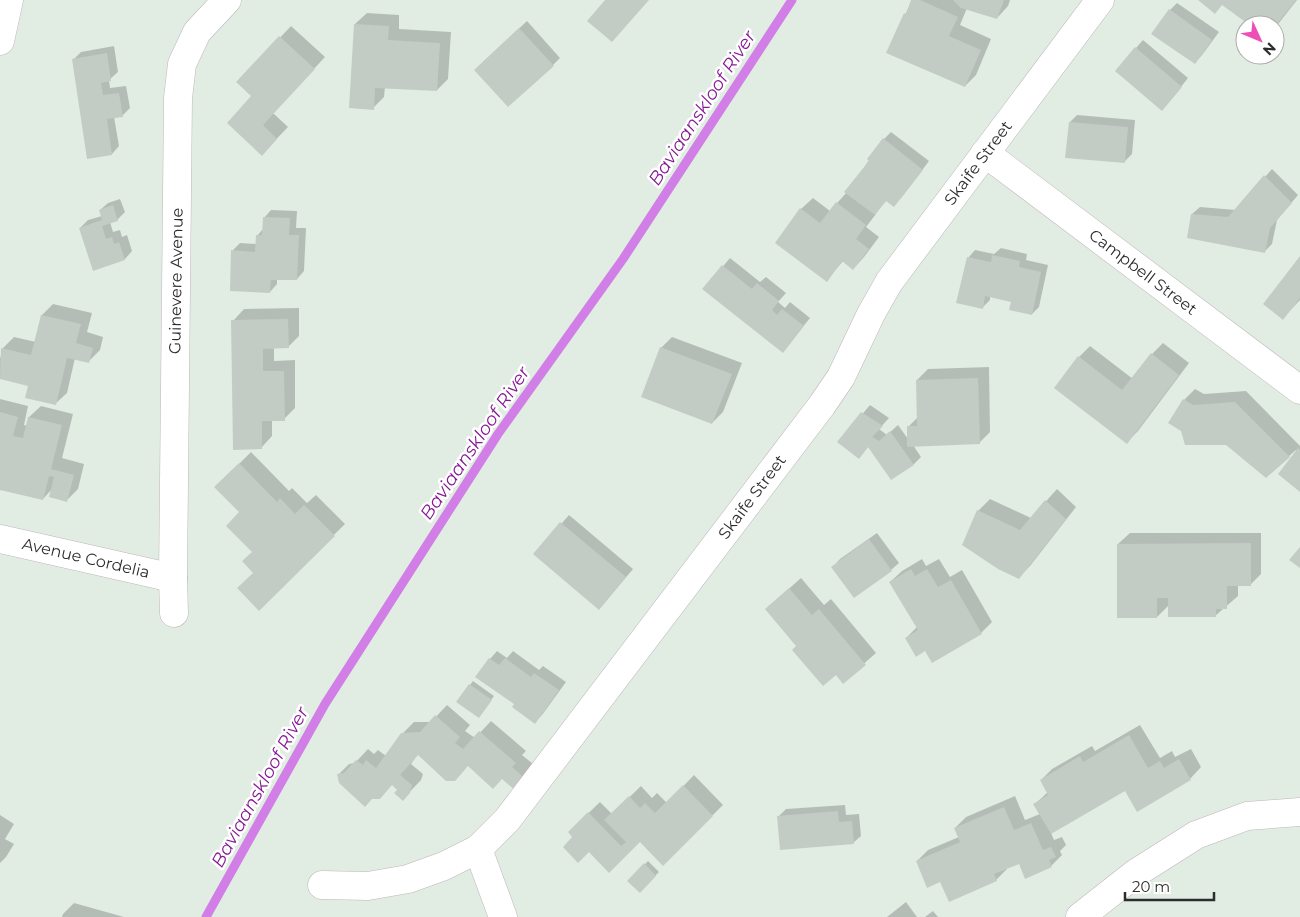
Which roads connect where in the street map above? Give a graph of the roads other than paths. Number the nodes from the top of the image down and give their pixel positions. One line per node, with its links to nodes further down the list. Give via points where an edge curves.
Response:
1 (9, 0): 4 (street)
2 (227, 0): 8 (street, Guinevere Avenue, via 197,32 182,64 178,98)
3 (1100, 0): 5 (street, Skaife Street)
4 (0, 41)
5 (985, 153): 6 (street, Campbell Street); 11 (street, Skaife Street, via 889,282 822,405 507,820)
6 (1300, 390)
7 (0, 539): 8 (street, Avenue Cordelia)
8 (173, 578): 9 (street, Guinevere Avenue)
9 (174, 613)
10 (1300, 812): 14 (street, via 1247,816 1196,835 1136,873)
11 (478, 849): 12 (street, Skaife Street, via 408,879 368,886); 13 (street)
12 (322, 885)
13 (503, 917)
14 (1080, 917)

